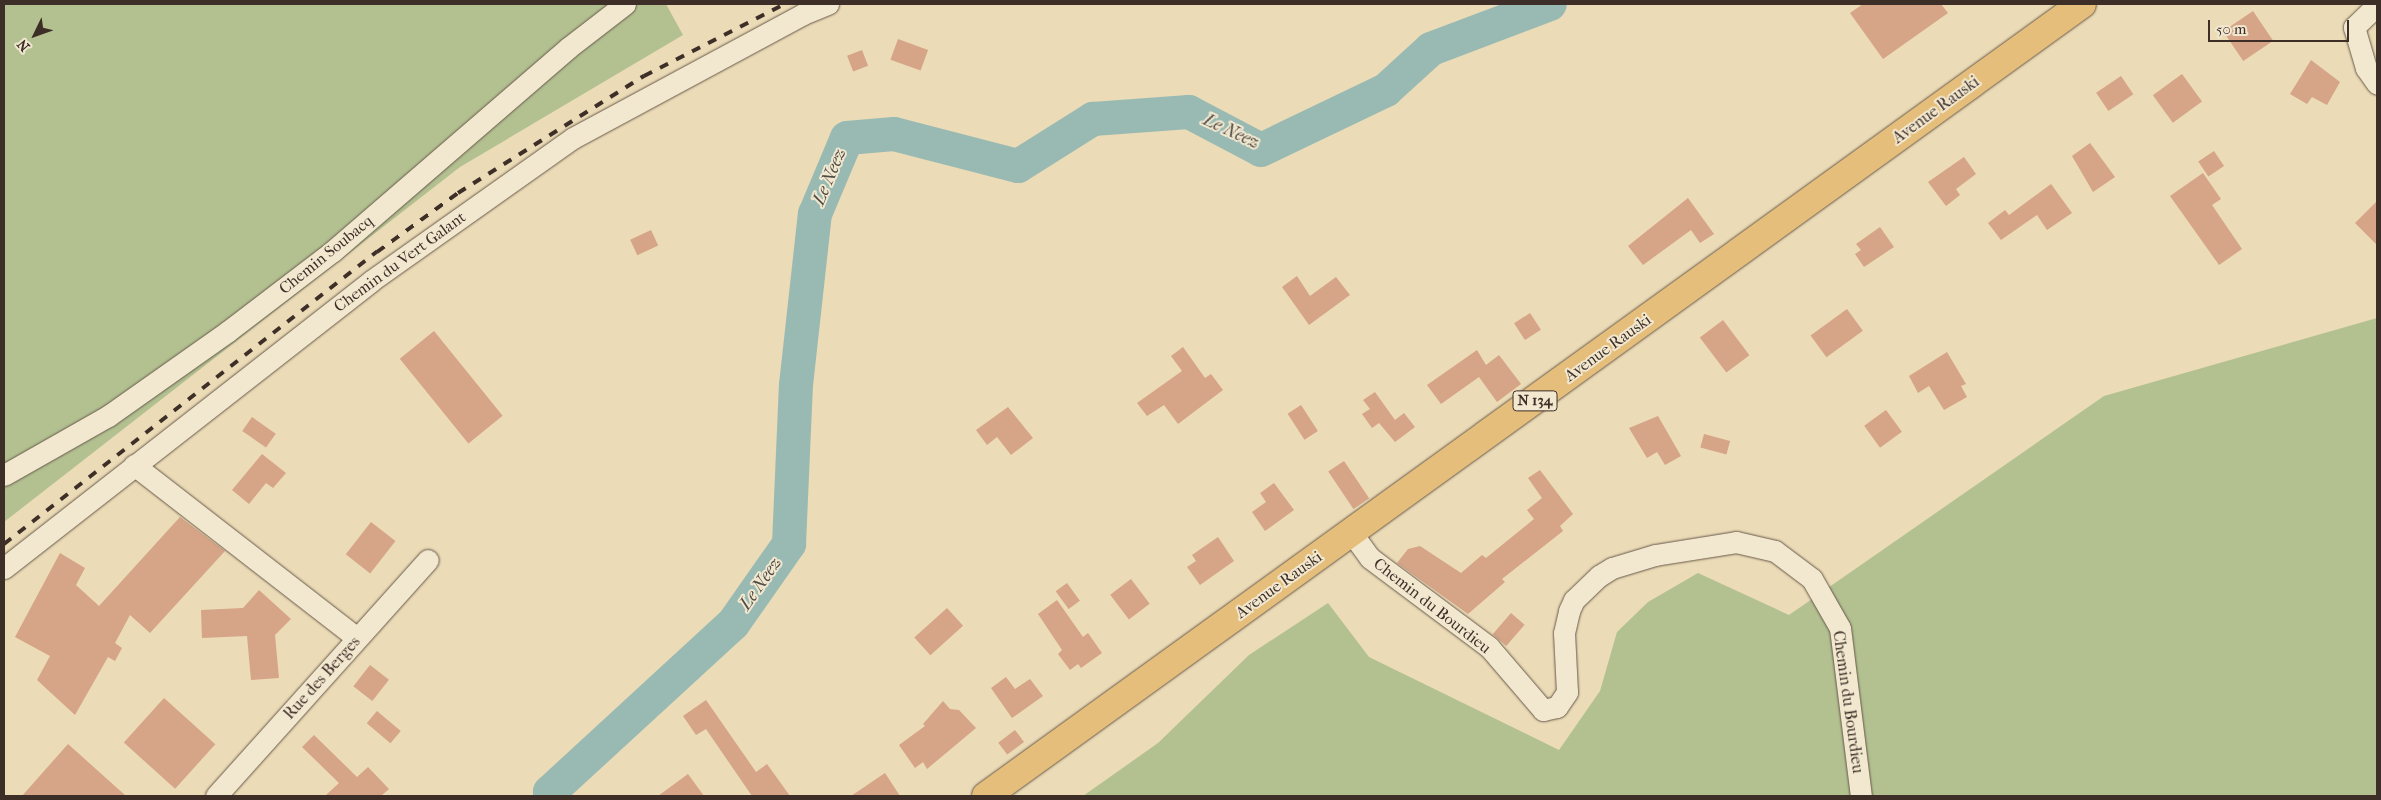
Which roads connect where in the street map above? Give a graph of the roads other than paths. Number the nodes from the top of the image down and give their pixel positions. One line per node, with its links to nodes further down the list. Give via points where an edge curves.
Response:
1 (625, 4): 7 (street, Chemin Soubacq, via 568,48 333,251 227,332 108,416)
2 (828, 4): 6 (street, Chemin du Vert Galant, via 803,14 573,138 371,281)
3 (2082, 4): 8 (main road, Avenue Rauski / N 134)
4 (2377, 5): 5 (street, via 2354,27 2366,68)
5 (2377, 84)
6 (134, 466): 10 (street, Chemin du Vert Galant); 11 (street)
7 (4, 475)
8 (1351, 532): 13 (main road, Avenue Rauski / N 134); 14 (street, Chemin du Bourdieu, via 1370,558 1489,647 1543,710 1557,707 1567,692 1564,633 1569,611 1574,600 1599,576 1612,568 1655,555 1736,542 1774,551 1812,579 1840,628)
9 (428, 560): 11 (street, Rue des Berges)
10 (4, 568)
11 (358, 638): 12 (street, Rue des Berges)
12 (216, 796)
13 (986, 796)
14 (1861, 796)

